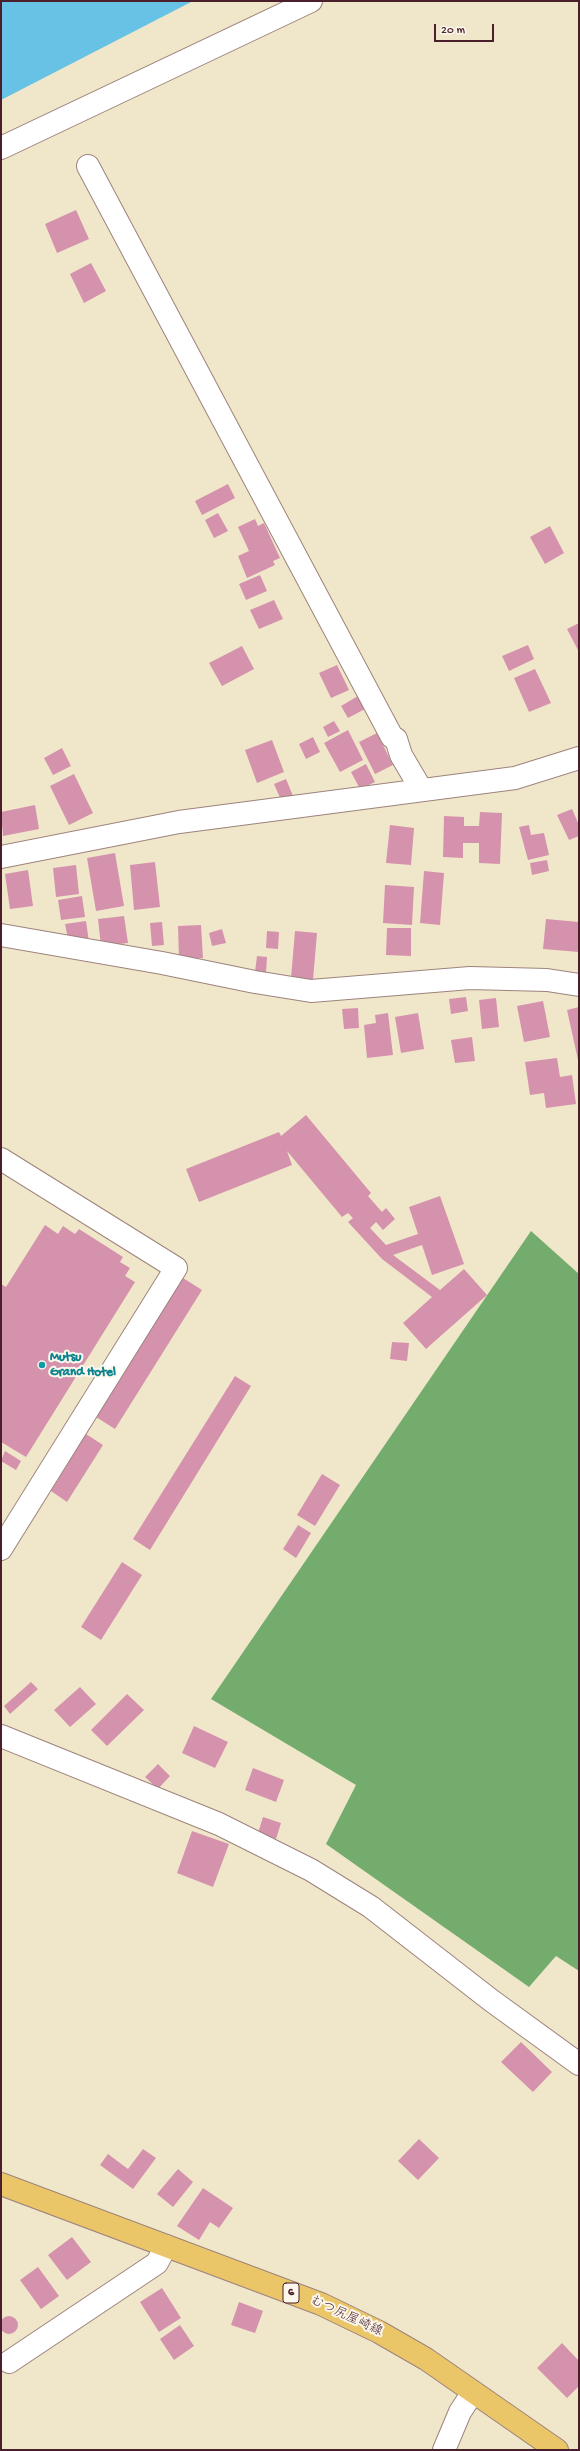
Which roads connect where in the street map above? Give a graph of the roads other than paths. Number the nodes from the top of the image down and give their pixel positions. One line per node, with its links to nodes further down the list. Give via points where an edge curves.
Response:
1 (312, 1): 2 (street)
2 (1, 148)
3 (88, 166): 5 (street)
4 (579, 758): 5 (street, via 515,778)
5 (421, 789): 6 (street, via 179,822)
6 (1, 857)
7 (1, 936): 8 (street, via 311,990 470,978 547,980)
8 (579, 985)
9 (1, 1159): 10 (street, via 176,1268)
10 (1, 1549)
11 (1, 1736): 12 (street, via 218,1824 311,1870 371,1907 492,2001)
12 (579, 2064)
13 (1, 2184): 14 (main road, むつ尻屋崎線 / 6)
14 (166, 2246): 15 (street, via 157,2263); 16 (main road, むつ尻屋崎線 / 6, via 322,2304 419,2355)
15 (9, 2362)
16 (473, 2392): 17 (street, via 460,2412); 18 (main road, むつ尻屋崎線 / 6)
17 (444, 2450)
18 (557, 2450)

